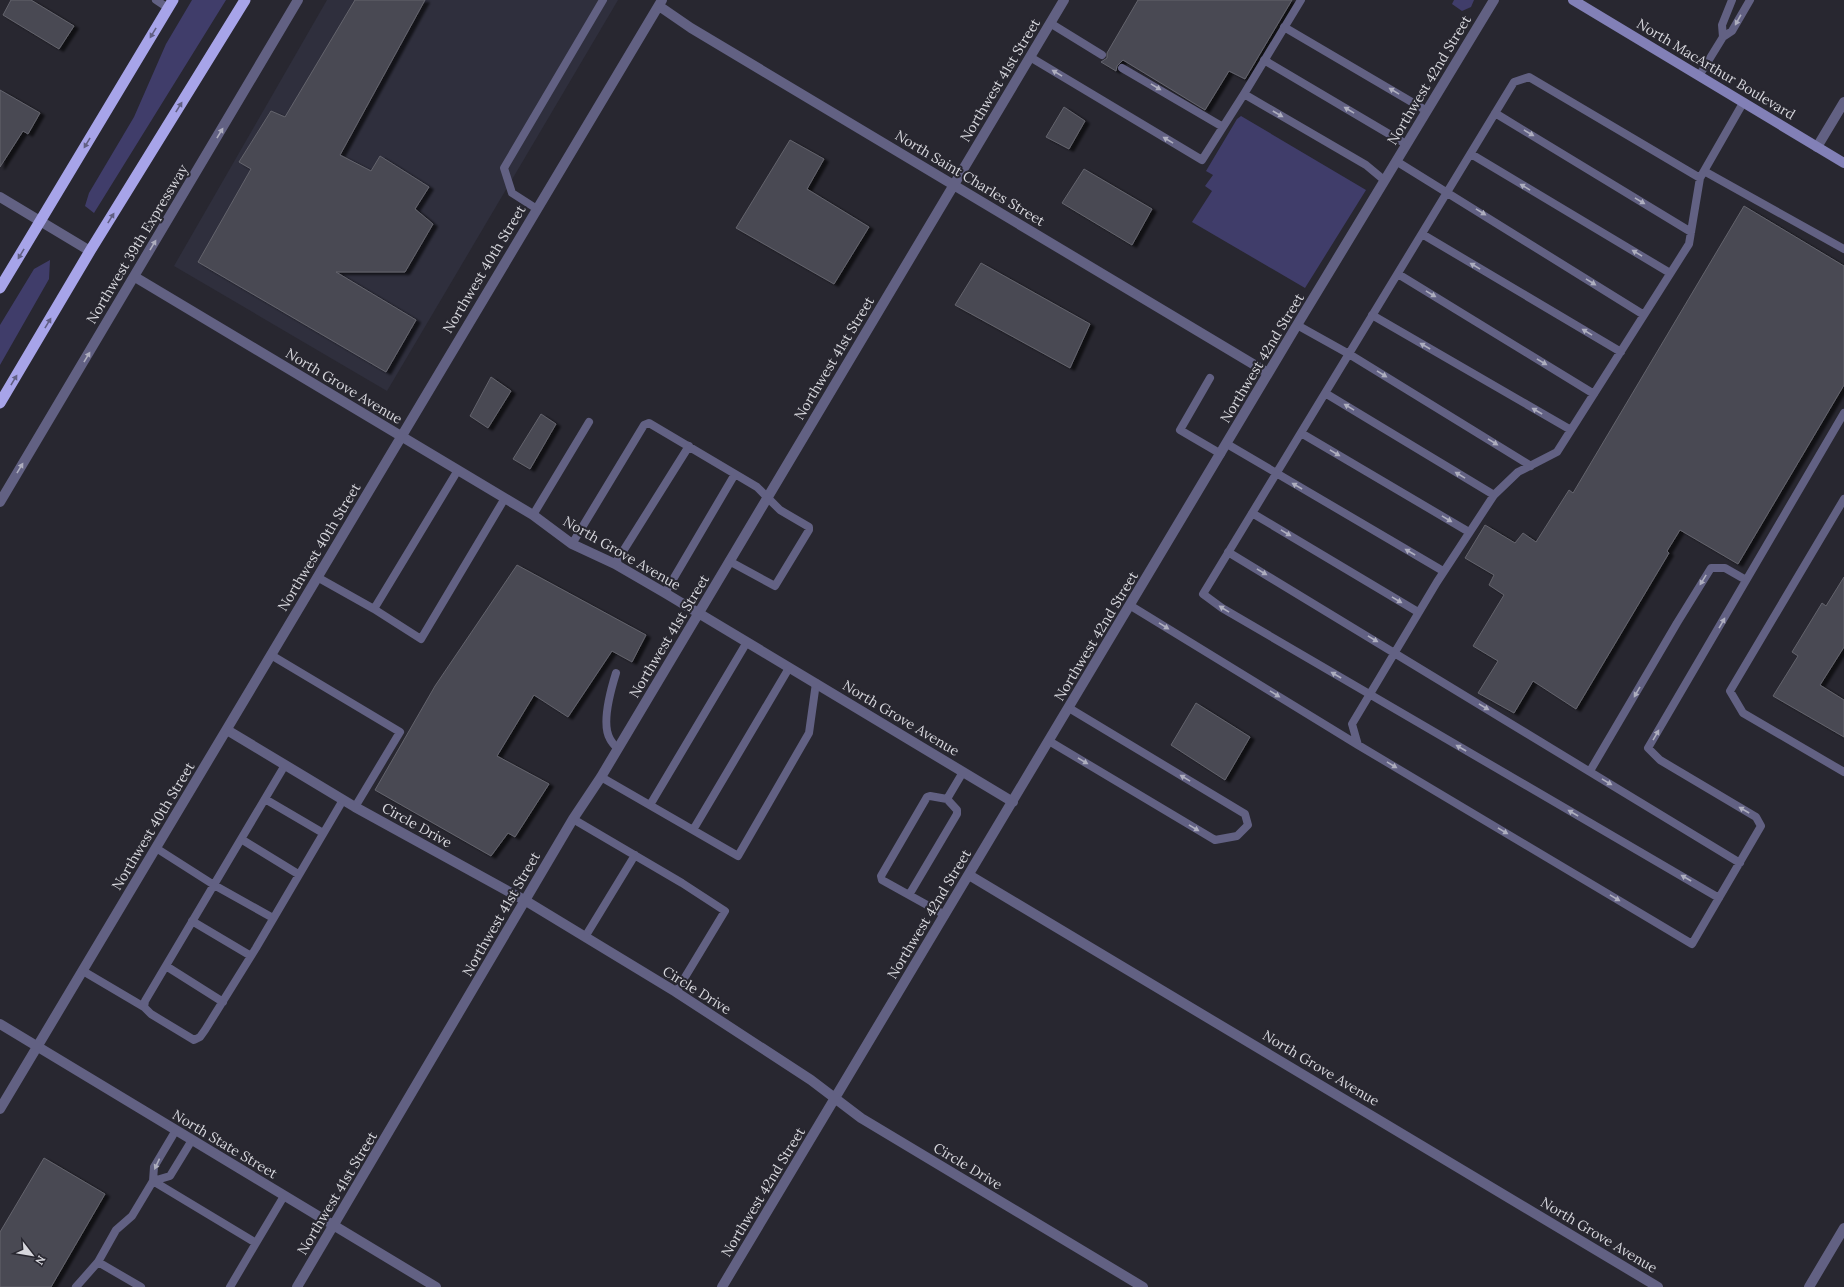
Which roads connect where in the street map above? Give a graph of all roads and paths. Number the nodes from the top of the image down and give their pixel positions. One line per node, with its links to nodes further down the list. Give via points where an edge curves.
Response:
1 (156, 0): 12 (lane)
2 (245, 0): 42 (highway, one-way to 2)
3 (298, 0): 45 (street, Northwest 39th Expressway, one-way to 3)
4 (603, 0): 37 (lane, via 504,168 512,193)
5 (1064, 0): 13 (street, Northwest 41st Street)
6 (1300, 0): 14 (lane)
7 (1494, 0): 24 (street, Northwest 42nd Street)
8 (1573, 0): 20 (main road, North MacArthur Boulevard)
9 (1732, 0): 15 (lane, via 1722,25)
10 (1750, 0): 15 (lane, one-way to 15, via 1732,31)
11 (660, 3): 34 (street, North Saint Charles Street, via 691,28); 37 (street, Northwest 40th Street)
12 (170, 4): 38 (highway, one-way to 38)
13 (1050, 23): 16 (lane); 17 (street, Northwest 41st Street)
14 (1284, 27): 18 (lane); 24 (lane, one-way to 14)
15 (1722, 37): 20 (lane)
16 (1102, 55)
17 (1030, 57): 26 (lane, one-way to 17, via 1202,160); 34 (street, Northwest 41st Street)
18 (1264, 60): 21 (lane); 27 (lane, one-way to 18)
19 (1122, 68): 26 (lane, one-way to 26)
20 (1699, 76): 22 (main road, North MacArthur Boulevard)
21 (1244, 94): 26 (lane); 33 (lane, one-way to 33, via 1366,165)
22 (1743, 102): 28 (main road, North MacArthur Boulevard); 32 (lane)
23 (1844, 102): 28 (street)
24 (1427, 111): 27 (street, Northwest 42nd Street)
25 (1495, 113): 29 (lane); 32 (lane, via 1514,82 1529,78); 39 (lane, one-way to 39)
26 (1223, 127)
27 (1406, 144): 30 (street, Northwest 42nd Street)
28 (1817, 147): 31 (main road, North MacArthur Boulevard)
29 (1470, 154): 35 (lane); 43 (lane, one-way to 29)
30 (1396, 161): 33 (street, Northwest 42nd Street); 35 (lane)
31 (1844, 163)
32 (1702, 175): 39 (lane); 41 (lane)
33 (1384, 180): 49 (street, Northwest 42nd Street)
34 (954, 185): 52 (street, North Saint Charles Street); 71 (street, Northwest 41st Street)
35 (1448, 192): 40 (lane); 47 (lane, one-way to 47)
36 (0, 197): 38 (street)
37 (537, 209): 61 (street, Northwest 40th Street)
38 (41, 220): 42 (street); 46 (highway, one-way to 46)
39 (1691, 232): 43 (lane, via 1689,244)
40 (1422, 234): 44 (lane); 50 (lane, one-way to 40)
41 (1844, 249)
42 (90, 251): 56 (highway, one-way to 42)
43 (1670, 273): 47 (lane)
44 (1398, 274): 48 (lane); 55 (lane, one-way to 55)
45 (135, 277): 61 (street, North Grove Avenue); 73 (street, Northwest 39th Expressway, one-way to 45)
46 (0, 288)
47 (1644, 315): 50 (lane)
48 (1372, 316): 51 (lane); 59 (lane, one-way to 48)
49 (1297, 325): 51 (lane); 52 (street, Northwest 42nd Street)
50 (1621, 352): 55 (lane)
51 (1349, 354): 54 (lane); 65 (lane, one-way to 65)
52 (1268, 373): 62 (street, Northwest 42nd Street)
53 (1210, 378): 64 (lane, via 1180,430)
54 (1325, 393): 60 (lane); 69 (lane, one-way to 54)
55 (1594, 394): 59 (lane)
56 (0, 403)
57 (1844, 413): 83 (lane)
58 (589, 422): 75 (lane)
59 (1571, 430): 65 (lane, via 1557,452)
60 (1301, 433): 68 (lane); 76 (lane, one-way to 76)
61 (401, 436): 66 (street, North Grove Avenue); 82 (street, Northwest 40th Street)
62 (1227, 444): 64 (street, Northwest 42nd Street); 68 (lane)
63 (689, 446): 67 (lane); 77 (lane, via 649,423 644,425); 80 (lane)
64 (1221, 454): 85 (street, Northwest 42nd Street)
65 (1531, 466): 69 (lane, via 1518,472)
66 (458, 470): 70 (street, North Grove Avenue); 86 (lane)
67 (735, 474): 71 (lane, via 757,487); 84 (lane)
68 (1276, 474): 74 (lane); 81 (lane, one-way to 68)
69 (1494, 495): 76 (lane)
70 (505, 498): 75 (street, North Grove Avenue); 86 (lane, via 421,639)
71 (767, 498): 79 (street, Northwest 41st Street); 79 (lane, via 780,510 809,527 805,537 775,586)
72 (1844, 499): 104 (lane, via 1730,691 1743,713)
73 (0, 502)
74 (1252, 513): 78 (lane); 87 (lane, one-way to 87)
75 (533, 515): 77 (street, North Grove Avenue)
76 (1469, 532): 81 (lane)
77 (572, 544): 80 (street, North Grove Avenue)
78 (1228, 552): 90 (lane, one-way to 90); 95 (lane, one-way to 78, via 1222,608 1203,594)
79 (729, 561): 88 (street, Northwest 41st Street)
80 (615, 564): 84 (street, North Grove Avenue)
81 (1444, 571): 87 (lane)
82 (317, 577): 86 (lane); 91 (street, Northwest 40th Street)
83 (1746, 580): 103 (lane, one-way to 103, via 1725,568 1711,568); 118 (lane, one-way to 83, via 1761,826 1756,817 1660,760 1648,748)
84 (665, 593): 88 (street, North Grove Avenue)
85 (1131, 606): 96 (street, Northwest 42nd Street); 99 (lane, one-way to 99)
86 (374, 609)
87 (1418, 612): 90 (lane)
88 (698, 614): 89 (street, North Grove Avenue); 100 (street, Northwest 41st Street)
89 (747, 642): 92 (street, North Grove Avenue); 110 (lane)
90 (1395, 652): 95 (lane); 103 (lane, one-way to 103)
91 (271, 655): 97 (street, Northwest 40th Street); 111 (lane, via 400,732)
92 (790, 668): 94 (street, North Grove Avenue); 113 (lane)
93 (616, 673): 100 (lane, via 608,701 607,722 609,739)
94 (816, 683): 102 (street, North Grove Avenue); 113 (lane, via 809,733 738,856)
95 (1370, 694): 99 (lane, via 1352,724); 123 (lane, one-way to 95)
96 (1069, 708): 98 (street, Northwest 42nd Street); 98 (lane, one-way to 96, via 1215,840 1237,836 1248,825 1245,814)
97 (227, 730): 101 (street, Circle Drive); 116 (street, Northwest 40th Street)
98 (1049, 741): 109 (street, Northwest 42nd Street)
99 (1358, 745): 123 (lane, one-way to 123, via 1692,944)
100 (618, 749): 105 (street, Northwest 41st Street)
101 (285, 765): 106 (lane); 108 (street, Circle Drive)
102 (963, 772): 107 (lane); 109 (street, North Grove Avenue)
103 (1590, 772): 118 (lane, one-way to 118)
104 (1844, 772)
105 (601, 777): 110 (lane); 112 (street, Northwest 41st Street)
106 (265, 799): 114 (lane); 115 (lane)
107 (947, 799): 122 (lane, via 957,810 957,814); 122 (lane, via 928,797 881,876 882,880)
108 (343, 800): 111 (street, Circle Drive); 114 (lane)
109 (1013, 802): 120 (street, Northwest 42nd Street)
110 (650, 805): 113 (lane)
111 (355, 807): 124 (street, Circle Drive)
112 (572, 819): 117 (lane); 124 (street, Northwest 41st Street)
113 (693, 830)
114 (323, 833): 119 (lane)
115 (241, 839): 119 (lane); 121 (lane)
116 (156, 848): 121 (lane); 131 (street, Northwest 40th Street)
117 (635, 855): 128 (lane); 132 (lane, via 725,911)
118 (1740, 863): 123 (lane)
119 (298, 874): 126 (lane)
120 (969, 875): 125 (street, Northwest 42nd Street); 154 (street, North Grove Avenue)
121 (214, 885): 126 (lane); 127 (lane)
122 (908, 896): 125 (lane)
123 (1719, 898)
124 (526, 901): 128 (street, Circle Drive); 143 (street, Northwest 41st Street)
125 (945, 915): 137 (street, Northwest 42nd Street)
126 (273, 918): 129 (lane)
127 (192, 921): 129 (lane); 130 (lane)
128 (585, 937): 132 (street, Circle Drive)
129 (251, 956): 133 (lane)
130 (166, 966): 133 (lane); 134 (lane, via 145,1001)
131 (83, 971): 134 (lane); 136 (street, Northwest 40th Street)
132 (676, 992): 137 (street, Circle Drive, via 811,1080)
133 (223, 1002): 134 (lane, via 200,1037 194,1040)
134 (144, 1008)
135 (0, 1024): 136 (street, North State Street)
136 (37, 1047): 138 (street, Northwest 40th Street); 139 (street, North State Street)
137 (835, 1099): 152 (street, Northwest 42nd Street); 153 (street, Circle Drive, via 861,1118)
138 (0, 1110)
139 (176, 1130): 140 (street, North State Street); 141 (lane, one-way to 141, via 154,1167)
140 (192, 1140): 141 (lane, via 170,1176); 142 (street, North State Street)
141 (153, 1181): 145 (lane); 146 (lane, via 132,1216 116,1230)
142 (284, 1196): 143 (street, North State Street); 145 (lane)
143 (334, 1226): 150 (street, Northwest 41st Street); 151 (street, North State Street)
144 (1844, 1228): 155 (street)
145 (256, 1243): 149 (lane)
146 (98, 1262): 147 (lane); 148 (lane)
147 (76, 1287)
148 (141, 1287)
149 (230, 1287)
150 (297, 1287)
151 (436, 1287)
152 (722, 1287)
153 (1143, 1287)
154 (1658, 1287)
155 (1809, 1287)

